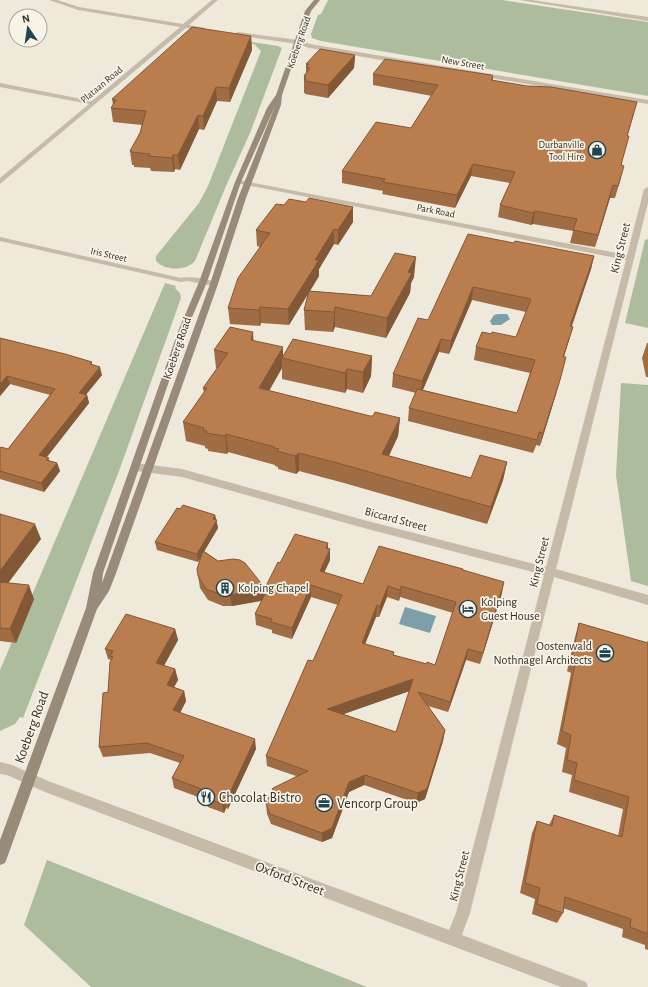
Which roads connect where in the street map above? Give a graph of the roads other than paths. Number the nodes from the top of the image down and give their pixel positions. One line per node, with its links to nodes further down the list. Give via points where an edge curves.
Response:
1 (52, 0): 8 (street, via 78,8)
2 (215, 0): 8 (street, Plataan Road)
3 (317, 0): 6 (main road, Koeberg Road)
4 (522, 0): 7 (street)
5 (308, 1): 6 (main road, Koeberg Road)
6 (308, 11): 11 (main road, Koeberg Road)
7 (648, 19)
8 (185, 26): 9 (street); 15 (street, Plataan Road)
9 (207, 29)
10 (230, 33): 11 (street, New Street)
11 (298, 42): 13 (main road, Koeberg Road); 14 (street, New Street, via 309,46)
12 (0, 85): 15 (street)
13 (279, 95): 17 (main road, Koeberg Road, via 270,108); 18 (main road, Koeberg Road, via 278,105)
14 (648, 102)
15 (94, 103): 16 (street, Plataan Road)
16 (0, 182)
17 (238, 182): 18 (street, Park Road); 22 (main road, Koeberg Road)
18 (248, 184): 21 (street, Park Road); 23 (main road, Koeberg Road)
19 (648, 190): 21 (street, King Street)
20 (0, 239): 22 (street, Iris Street, via 181,280)
21 (630, 258): 26 (street, King Street)
22 (203, 282): 23 (street, Iris Street); 24 (main road, Koeberg Road, via 183,329)
23 (214, 284): 25 (main road, Koeberg Road)
24 (136, 467): 25 (street, Biccard Street); 28 (main road, Koeberg Road, via 98,573)
25 (148, 469): 26 (street, Biccard Street, via 182,473 360,523); 28 (main road, Koeberg Road, via 110,576)
26 (550, 572): 27 (street, Biccard Street); 32 (street, King Street, via 463,913)
27 (648, 600)
28 (92, 608): 30 (main road, Koeberg Road)
29 (0, 768): 30 (street, Oxford Street, via 8,769)
30 (29, 780): 31 (main road, Koeberg Road); 32 (street, Oxford Street)
31 (0, 858)
32 (453, 939): 33 (street, Oxford Street)
33 (581, 987)

